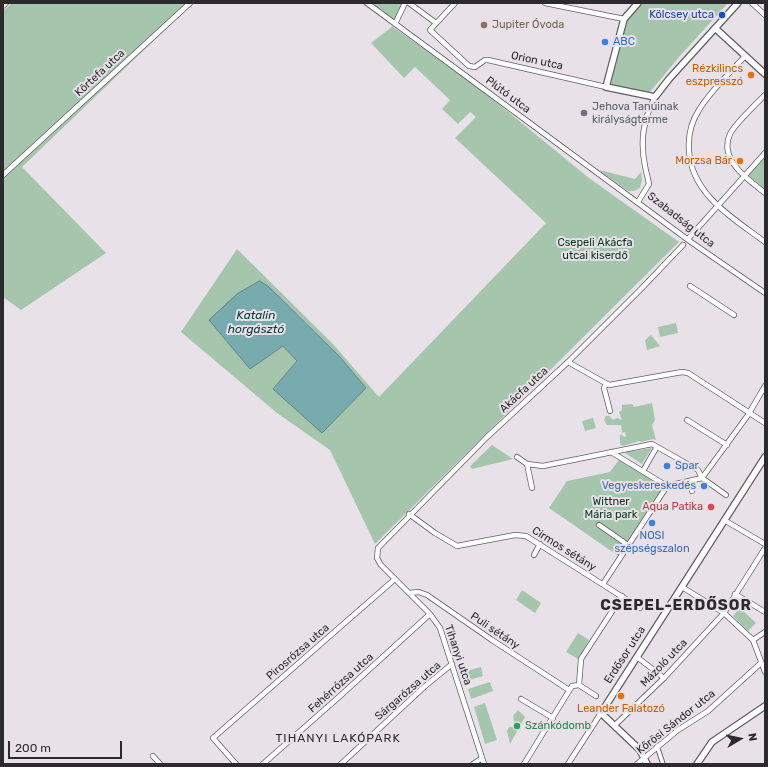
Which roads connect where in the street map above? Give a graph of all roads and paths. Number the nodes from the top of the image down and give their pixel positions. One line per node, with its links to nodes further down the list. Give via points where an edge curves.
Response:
1 (6, 3): 12 (street)
2 (190, 3): 24 (street, Körtefa utca)
3 (367, 3): 16 (street, Plútó utca)
4 (405, 3): 16 (street)
5 (409, 3): 15 (street)
6 (454, 3): 15 (street)
7 (545, 3): 11 (street)
8 (638, 3): 14 (street)
9 (738, 3): 17 (street, Szabadság utca)
10 (752, 3): 13 (street)
11 (559, 4): 14 (street)
12 (3, 6)
13 (765, 15)
14 (624, 19): 20 (street)
15 (436, 23): 20 (street, Orion utca, via 430,30 472,67 488,60)
16 (395, 24): 27 (street, Plútó utca)
17 (715, 28): 18 (street); 22 (street, Szabadság utca)
18 (745, 56): 19 (street); 28 (street, via 699,109 690,132 690,158 694,175 704,192)
19 (765, 74)
20 (606, 87): 22 (street, Orion utca)
21 (765, 95): 25 (street, via 730,134 728,141 731,161)
22 (655, 97): 27 (street, Szabadság utca, via 645,120 642,135 649,184)
23 (765, 153): 25 (street)
24 (3, 175)
25 (744, 175): 26 (street); 28 (street)
26 (765, 193)
27 (638, 202): 29 (street, Szabadság utca)
28 (717, 205): 29 (street); 30 (street)
29 (688, 239): 33 (street, Szabadság utca)
30 (765, 242)
31 (683, 245): 35 (street, Akácfa utca)
32 (690, 286): 34 (street)
33 (765, 293)
34 (734, 315)
35 (568, 362): 36 (street); 55 (street, Akácfa utca, via 487,436)
36 (606, 384): 38 (street, via 604,388); 39 (street, via 613,385 686,372)
37 (765, 386): 39 (street)
38 (610, 411)
39 (749, 412): 41 (street); 42 (street)
40 (687, 420): 42 (street)
41 (765, 423)
42 (727, 445): 49 (street)
43 (655, 450): 48 (street)
44 (612, 452): 47 (street, via 543,466); 48 (street); 49 (street, via 648,444 655,445 698,470)
45 (517, 457): 47 (street)
46 (765, 457): 56 (street, Erdősor utca)
47 (527, 464): 52 (street)
48 (642, 471): 51 (street)
49 (702, 478): 50 (street); 54 (street)
50 (689, 482): 51 (street); 53 (street)
51 (667, 486): 60 (street)
52 (532, 488)
53 (692, 491)
54 (726, 495)
55 (409, 514): 58 (street, Cirmos sétány, via 457,546 520,534); 61 (street, Akácfa utca)
56 (724, 520): 59 (street); 66 (street, Erdősor utca)
57 (599, 525): 60 (street)
58 (540, 544): 63 (street); 65 (street, Cirmos sétány)
59 (765, 544)
60 (628, 545): 65 (street)
61 (378, 548): 64 (street, Tihanyi utca, via 378,562)
62 (765, 548): 68 (street)
63 (534, 555)
64 (395, 579): 67 (street, Tihanyi utca); 94 (street, Pirosrózsa utca, via 213,738)
65 (603, 584): 69 (street, Cirmos sétány)
66 (682, 587): 72 (street); 76 (street, Erdősor utca)
67 (409, 594): 73 (street, Tihanyi utca); 82 (street, Puli sétány, via 419,592 427,595)
68 (735, 594): 71 (street); 72 (street, Mázoló utca)
69 (622, 596): 70 (street, Cirmos sétány); 81 (street, via 581,659)
70 (640, 608)
71 (765, 612)
72 (724, 613): 75 (street); 80 (street, Mázoló utca)
73 (430, 614): 78 (street, Tihanyi utca, via 440,628); 95 (street, Fehérrózsa utca)
74 (765, 632): 75 (street)
75 (753, 640): 77 (street)
76 (636, 656): 80 (street); 86 (street, Erdősor utca)
77 (761, 663): 79 (street); 89 (street, Kőrösi Sándor utca, via 708,711)
78 (452, 664): 92 (street, Tihanyi utca); 96 (street, Sárgarózsa utca)
79 (765, 672)
80 (664, 678): 88 (street, Mázoló utca)
81 (579, 685): 82 (street, via 574,685); 83 (street)
82 (569, 690): 87 (street)
83 (596, 696)
84 (521, 699): 87 (street)
85 (765, 706): 104 (street, via 712,742)
86 (601, 713): 88 (street); 100 (street, Erdősor utca)
87 (553, 718): 99 (street)
88 (615, 725): 91 (street)
89 (658, 746): 91 (street, Kőrösi Sándor utca); 103 (street)
90 (153, 756): 93 (street)
91 (644, 757): 101 (street, Kőrösi Sándor utca); 102 (street)
92 (482, 758): 97 (street); 98 (street, Tihanyi utca)
93 (160, 764)
94 (236, 764)
95 (263, 764)
96 (341, 764)
97 (473, 764)
98 (484, 764)
99 (524, 764)
100 (568, 764)
101 (638, 764)
102 (647, 764)
103 (663, 764)
104 (697, 764)

